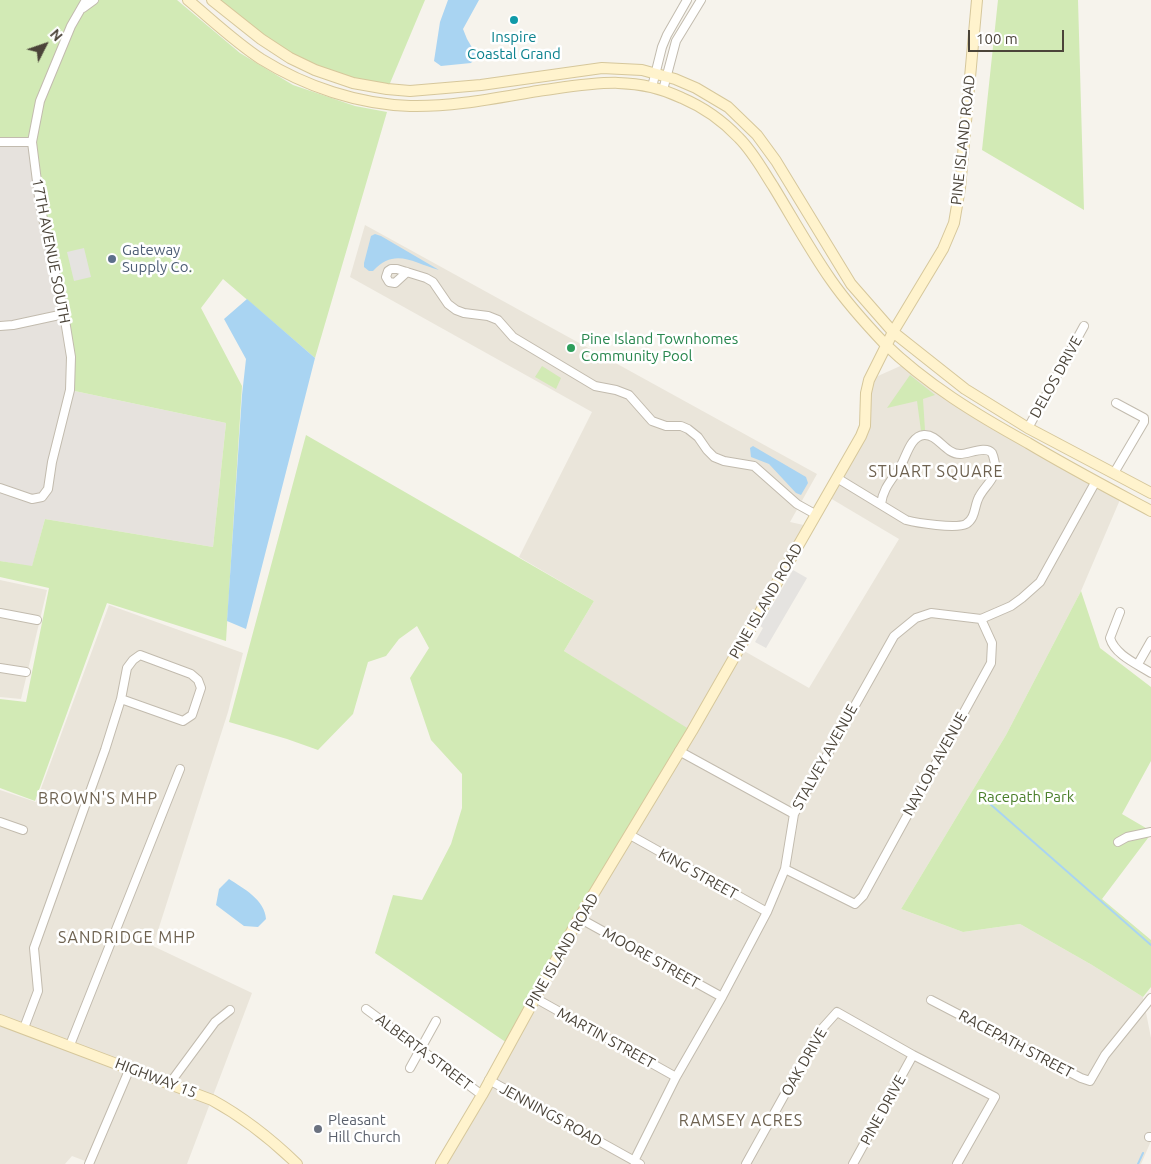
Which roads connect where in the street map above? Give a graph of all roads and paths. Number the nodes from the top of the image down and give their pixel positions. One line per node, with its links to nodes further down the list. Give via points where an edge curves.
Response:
1 (86, 0): 8 (street, 17TH AVENUE SOUTH)
2 (94, 0): 8 (street, 17TH AVENUE SOUTH)
3 (188, 0): 12 (main road, via 261,58 296,78 346,96 379,103 411,106 461,103 590,84 632,82)
4 (212, 0): 10 (main road, via 290,58 353,83 387,89 410,91 602,68)
5 (701, 0): 9 (street)
6 (977, 0): 20 (main road, PINE ISLAND ROAD, via 954,222 943,249)
7 (685, 4): 9 (street); 10 (street, via 667,35)
8 (81, 10): 15 (street, 17TH AVENUE SOUTH, via 71,26 40,101)
9 (694, 12): 11 (street, via 676,42)
10 (655, 73): 11 (main road); 12 (street)
11 (666, 77): 13 (street); 20 (main road, via 696,88 728,107 758,135 851,284)
12 (652, 87): 13 (main road)
13 (663, 90): 21 (main road, via 706,110 739,138 755,157 830,279)
14 (0, 142): 15 (street)
15 (32, 142): 17 (street, 17TH AVENUE SOUTH, via 40,204)
16 (407, 272): 33 (street, via 433,282 456,310 493,318 512,337 595,386 629,395 652,421 688,429 719,460 754,466 797,504)
17 (64, 314): 18 (street); 29 (street, 17TH AVENUE SOUTH, via 71,358 70,390 48,489 42,497 32,499)
18 (0, 326)
19 (1084, 326): 25 (street, DELOS DRIVE)
20 (893, 332): 21 (main road, PINE ISLAND ROAD); 23 (main road, via 941,371)
21 (886, 344): 24 (main road); 27 (main road, PINE ISLAND ROAD, via 869,380 861,436)
22 (1116, 403): 26 (street, via 1144,418 1144,422)
23 (990, 404): 24 (main road, via 982,406); 25 (main road)
24 (978, 416): 28 (main road)
25 (1028, 428): 26 (main road)
26 (1114, 473): 30 (main road)
27 (837, 478): 31 (street); 33 (main road, PINE ISLAND ROAD)
28 (1096, 481): 32 (main road); 36 (street, via 1040,582 1011,606)
29 (0, 488)
30 (1151, 493)
31 (881, 504): 31 (street, via 906,520 919,524 961,526 974,516 981,494 992,481 994,456 985,449 956,454 932,437 917,437 886,486)
32 (1151, 511)
33 (815, 514): 44 (main road, PINE ISLAND ROAD)
34 (1120, 612): 39 (street, via 1111,642)
35 (0, 613): 37 (street)
36 (981, 619): 46 (street, STALVEY AVENUE, via 931,613 916,618 894,636); 52 (street, NAYLOR AVENUE, via 992,643 991,663 863,896 855,904)
37 (37, 620)
38 (1151, 640): 39 (street)
39 (1138, 664): 42 (street)
40 (0, 668): 41 (street)
41 (26, 672)
42 (1151, 673)
43 (121, 699): 43 (street, via 127,668 140,654 191,674 201,688 192,715 183,721); 63 (street, via 34,948 38,991)
44 (680, 751): 46 (street); 50 (main road, PINE ISLAND ROAD)
45 (180, 768): 64 (street)
46 (794, 814): 52 (street, STALVEY AVENUE)
47 (0, 822): 48 (street)
48 (23, 830)
49 (1151, 832): 51 (street)
50 (630, 835): 53 (street, KING STREET); 54 (main road, PINE ISLAND ROAD)
51 (1118, 842)
52 (785, 869): 53 (street, STALVEY AVENUE)
53 (767, 912): 55 (street, STALVEY AVENUE)
54 (579, 918): 55 (street, MOORE STREET); 56 (main road, PINE ISLAND ROAD)
55 (722, 997): 69 (street, STALVEY AVENUE)
56 (535, 998): 69 (street, MARTIN STREET); 70 (main road, PINE ISLAND ROAD)
57 (1151, 998): 58 (street, RACEPATH STREET, via 1105,1055 1090,1081)
58 (931, 1000)
59 (366, 1009): 65 (street, ALBERTA STREET)
60 (230, 1010): 71 (street, via 214,1022)
61 (0, 1020): 63 (main road, HIGHWAY 15)
62 (436, 1021): 65 (street)
63 (24, 1028): 64 (main road, HIGHWAY 15)
64 (70, 1045): 67 (main road, HIGHWAY 15)
65 (419, 1049): 68 (street); 72 (street, ALBERTA STREET)
66 (914, 1055): 77 (street, OAK DRIVE, via 837,1012 820,1032); 78 (street, PINE DRIVE); 79 (street, via 994,1097)
67 (130, 1068): 71 (main road, HIGHWAY 15); 74 (street)
68 (410, 1068)
69 (676, 1077): 73 (street, STALVEY AVENUE)
70 (489, 1080): 72 (main road, PINE ISLAND ROAD); 73 (street, JENNINGS ROAD)
71 (170, 1083): 75 (main road, HIGHWAY 15, via 241,1116)
72 (482, 1095): 76 (main road, PINE ISLAND ROAD)
73 (637, 1162)
74 (89, 1164)
75 (297, 1164)
76 (441, 1164)
77 (746, 1164)
78 (853, 1164)
79 (956, 1164)

